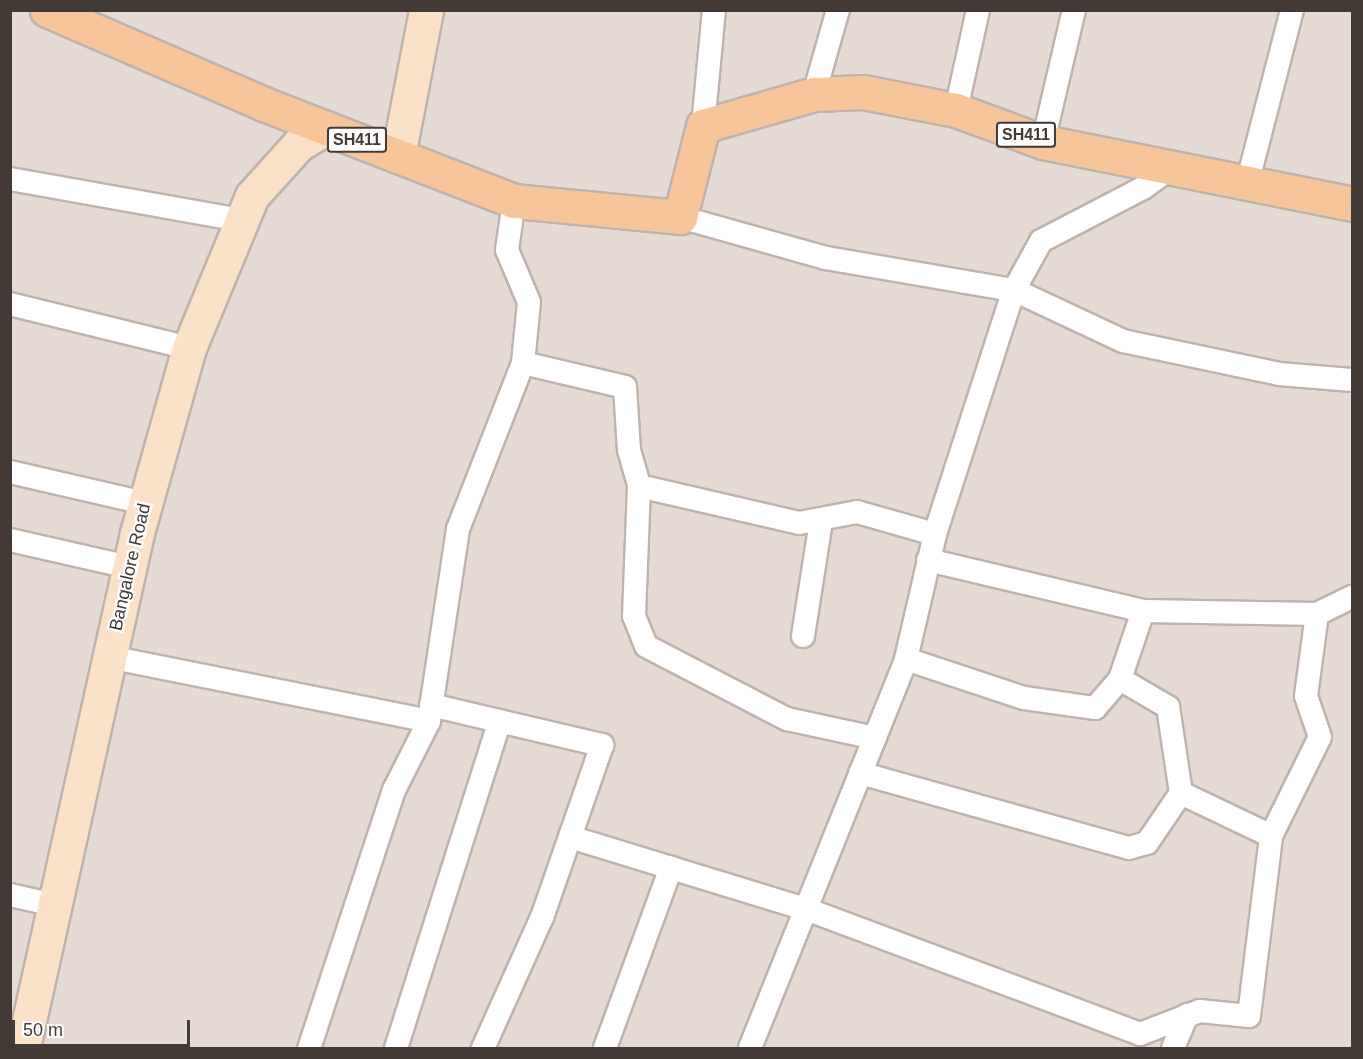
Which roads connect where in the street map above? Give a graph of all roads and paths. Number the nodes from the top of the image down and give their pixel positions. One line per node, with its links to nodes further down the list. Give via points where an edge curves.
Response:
1 (47, 10): 11 (main road, SH411)
2 (426, 10): 13 (main road)
3 (714, 10): 10 (street)
4 (838, 10): 8 (street)
5 (978, 10): 9 (street)
6 (1074, 10): 12 (street)
7 (1292, 10): 16 (street)
8 (814, 94): 9 (main road, SH411, via 863,92); 10 (main road, SH411)
9 (956, 110): 12 (main road, SH411)
10 (703, 126): 19 (main road)
11 (326, 128): 13 (main road, SH411); 20 (main road, Bangalore Road, via 271,170)
12 (1043, 142): 14 (main road, SH411)
13 (398, 156): 17 (main road, SH411)
14 (1172, 167): 16 (main road, SH411); 21 (street, via 1143,188 1041,241)
15 (10, 179): 20 (street)
16 (1247, 184): 18 (main road, SH411)
17 (514, 201): 19 (main road, SH411); 24 (street, via 507,250 530,302)
18 (1353, 204)
19 (680, 217): 21 (street, via 826,258)
20 (241, 220): 23 (main road, Bangalore Road)
21 (1014, 290): 25 (street, via 1123,341 1279,374); 30 (street)
22 (10, 304): 23 (street)
23 (189, 348): 28 (main road, Bangalore Road)
24 (523, 363): 27 (street, via 625,387 629,450); 41 (street, via 458,529)
25 (1353, 380)
26 (10, 472): 28 (street)
27 (639, 486): 29 (street, via 799,523); 43 (street, via 634,616 646,646 787,719)
28 (144, 503): 33 (main road, Bangalore Road)
29 (821, 521): 30 (street, via 857,512); 37 (street)
30 (935, 534): 32 (street)
31 (10, 540): 33 (street)
32 (928, 560): 35 (street); 39 (street)
33 (129, 567): 38 (main road, Bangalore Road)
34 (1353, 597): 36 (street)
35 (1143, 611): 36 (street); 40 (street)
36 (1317, 614): 46 (street, via 1306,696 1320,737)
37 (803, 636)
38 (109, 657): 41 (street); 50 (main road, Bangalore Road)
39 (906, 659): 40 (street, via 1024,698 1095,708); 43 (street)
40 (1120, 679): 45 (street, via 1168,707)
41 (430, 713): 42 (street); 57 (street, via 394,790)
42 (500, 722): 47 (street, via 602,746); 58 (street)
43 (875, 738): 44 (street)
44 (860, 773): 45 (street, via 1129,848 1147,843); 51 (street)
45 (1181, 793): 46 (street)
46 (1270, 836): 52 (street, via 1249,1016)
47 (570, 837): 48 (street); 59 (street, via 542,917)
48 (671, 868): 51 (street); 60 (street)
49 (10, 895): 50 (street)
50 (55, 905): 56 (main road, Bangalore Road)
51 (806, 909): 53 (street); 55 (street)
52 (1187, 1015): 53 (street); 61 (street)
53 (1137, 1041)
54 (10, 1045): 56 (street)
55 (754, 1047)
56 (23, 1048)
57 (309, 1048)
58 (396, 1048)
59 (483, 1048)
60 (605, 1048)
61 (1173, 1048)

